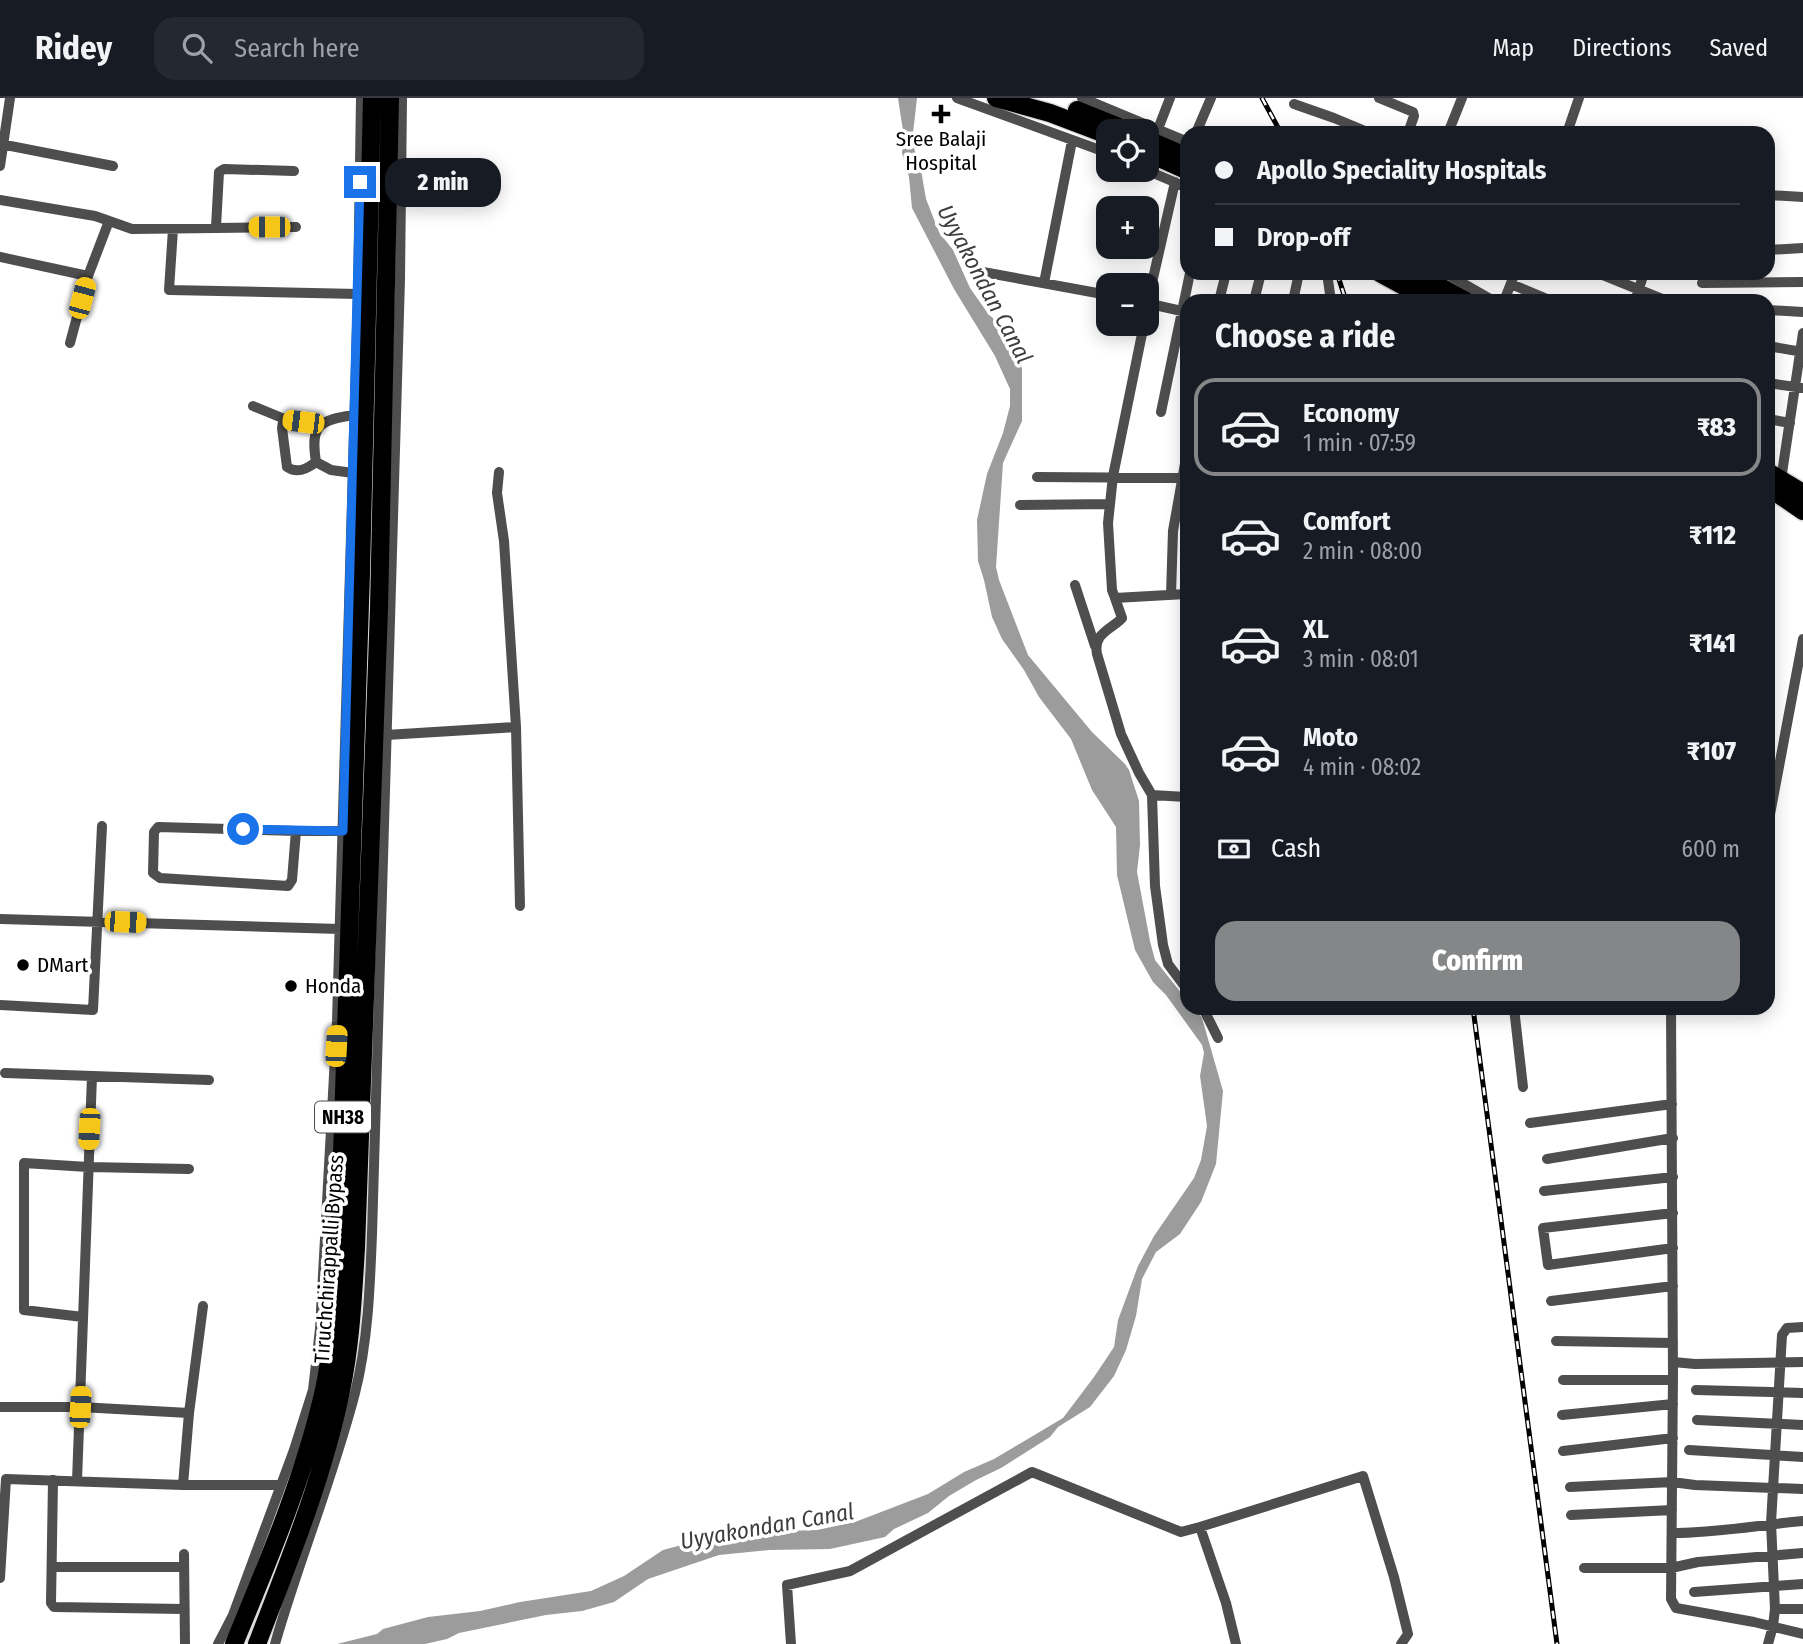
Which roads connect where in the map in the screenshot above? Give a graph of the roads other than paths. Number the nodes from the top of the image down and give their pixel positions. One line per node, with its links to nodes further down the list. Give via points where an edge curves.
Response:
1 (10, 98): 29 (street)
2 (361, 98): 65 (street)
3 (372, 98): 106 (highway, NH38)
4 (390, 98): 210 (highway, Tiruchchirappalli Bypass / NH38, via 383,443 351,1328 327,1448)
5 (402, 98): 114 (street)
6 (957, 98): 28 (street)
7 (996, 98): 24 (highway)
8 (1040, 98): 16 (highway)
9 (1082, 98): 17 (street)
10 (1170, 98): 18 (street)
11 (1211, 98): 19 (street)
12 (1379, 98): 21 (street, via 1413,112)
13 (1462, 98): 22 (street)
14 (1579, 98): 23 (street)
15 (1294, 104): 20 (street)
16 (1097, 119)
17 (1123, 119)
18 (1159, 120)
19 (1199, 126)
20 (1353, 126)
21 (1410, 126)
22 (1451, 126)
23 (1569, 126)
24 (1096, 130)
25 (1159, 135): 27 (street)
26 (1159, 139): 31 (highway)
27 (1180, 140)
28 (1072, 141): 30 (street); 60 (street)
29 (2, 145): 33 (street); 34 (street)
30 (1096, 149)
31 (1180, 152)
32 (1159, 161): 37 (highway)
33 (0, 166)
34 (113, 166)
35 (294, 171): 44 (street, via 219,172)
36 (1159, 172): 38 (street)
37 (1180, 175)
38 (1180, 176)
39 (1180, 180): 51 (street)
40 (1775, 195): 41 (street)
41 (1803, 197)
42 (0, 200): 43 (street)
43 (109, 221): 46 (street, via 132,229); 52 (street)
44 (216, 227): 45 (street); 46 (street)
45 (296, 227)
46 (173, 229): 65 (street, via 169,290)
47 (1803, 248): 48 (street)
48 (1775, 250)
49 (0, 257): 52 (street)
50 (983, 271): 60 (street)
51 (1155, 273)
52 (89, 276): 80 (street)
53 (1393, 280): 66 (highway)
54 (1428, 280): 67 (highway)
55 (1457, 280): 68 (street)
56 (1512, 280): 62 (street)
57 (1616, 280): 63 (street)
58 (1641, 280): 63 (street)
59 (1803, 282): 61 (street)
60 (1044, 283): 64 (street)
61 (1702, 283)
62 (1511, 284): 69 (street); 70 (street)
63 (1638, 289): 71 (street); 72 (street)
64 (1096, 293)
65 (358, 294): 87 (street)
66 (1419, 294)
67 (1453, 294)
68 (1482, 294)
69 (1507, 294)
70 (1535, 294)
71 (1636, 294)
72 (1650, 294)
73 (1159, 307): 75 (street)
74 (1775, 310): 76 (street)
75 (1180, 311)
76 (1803, 312)
77 (1180, 329): 86 (street)
78 (1803, 334): 82 (street)
79 (1142, 336): 95 (street)
80 (70, 343)
81 (1775, 347): 82 (street)
82 (1802, 352): 84 (street)
83 (1775, 384): 84 (street)
84 (1799, 387): 90 (street)
85 (253, 406): 88 (street)
86 (1161, 412)
87 (354, 415): 91 (street); 93 (street)
88 (287, 420): 91 (street); 92 (street, via 282,428 287,467 298,471)
89 (1775, 420): 90 (street)
90 (1790, 423): 98 (street)
91 (320, 424): 92 (street, via 314,439)
92 (316, 462): 93 (street, via 331,470)
93 (353, 472): 106 (street)
94 (499, 472): 113 (street)
95 (1113, 475): 96 (street); 97 (street); 103 (street)
96 (1037, 477)
97 (1180, 478)
98 (1775, 479)
99 (1775, 487): 102 (highway)
100 (1775, 489): 105 (highway)
101 (1180, 490): 109 (street)
102 (1803, 493)
103 (1110, 504): 104 (street); 110 (street)
104 (1020, 505)
105 (1803, 511)
106 (356, 566): 120 (street); 209 (highway, Tiruchchirappalli Bypass / NH38, via 334,1330 308,1449)
107 (1075, 585): 112 (street)
108 (1180, 594): 109 (street)
109 (1171, 595): 110 (street)
110 (1115, 598): 112 (street, via 1121,621 1099,636)
111 (1803, 639): 115 (street)
112 (1095, 646): 116 (street, via 1122,734)
113 (516, 727): 114 (street); 121 (street)
114 (386, 735): 211 (street, via 366,1330 356,1391 339,1450)
115 (1775, 788)
116 (1152, 795): 117 (street); 125 (street, via 1160,927 1168,964)
117 (1180, 797)
118 (102, 826): 123 (street)
119 (296, 831): 119 (street, via 288,886 160,878 153,873 158,827); 120 (street)
120 (343, 831): 124 (street)
121 (520, 906)
122 (0, 919): 123 (street)
123 (99, 922): 124 (street); 126 (street, via 93,1010)
124 (340, 929): 178 (street, via 320,1329 313,1390)
125 (1180, 980)
126 (0, 1006)
127 (1206, 1015): 130 (street)
128 (1515, 1015): 134 (street)
129 (1671, 1015): 135 (street)
130 (1217, 1038)
131 (5, 1073): 132 (street)
132 (92, 1076): 133 (street); 139 (street)
133 (209, 1080)
134 (1523, 1087)
135 (1672, 1104): 136 (street); 137 (street)
136 (1530, 1123)
137 (1673, 1138): 138 (street); 141 (street)
138 (1548, 1159)
139 (88, 1167): 140 (street); 148 (street); 148 (street, via 24,1163 24,1310)
140 (189, 1169)
141 (1673, 1177): 142 (street); 143 (street)
142 (1544, 1191)
143 (1673, 1213): 144 (street); 144 (street, via 1543,1228 1548,1265)
144 (1673, 1248): 145 (street)
145 (1673, 1286): 146 (street); 151 (street)
146 (1551, 1301)
147 (202, 1306): 163 (street)
148 (83, 1317): 162 (street)
149 (1803, 1327): 152 (street, via 1783,1331)
150 (1556, 1341): 151 (street)
151 (1673, 1343): 153 (street)
152 (1780, 1361): 153 (street); 154 (street); 158 (street)
153 (1673, 1362): 156 (street)
154 (1803, 1362)
155 (1563, 1380): 156 (street)
156 (1673, 1380): 160 (street)
157 (1696, 1391): 158 (street)
158 (1780, 1392): 159 (street); 166 (street)
159 (1803, 1393)
160 (1673, 1404): 164 (street); 168 (street)
161 (0, 1407): 162 (street)
162 (80, 1407): 163 (street); 175 (street)
163 (189, 1413): 177 (street)
164 (1562, 1415)
165 (1697, 1420): 166 (street)
166 (1778, 1423): 167 (street); 171 (street)
167 (1803, 1425)
168 (1673, 1438): 170 (street); 176 (street)
169 (1689, 1450): 171 (street)
170 (1563, 1451)
171 (1775, 1455): 172 (street); 180 (street)
172 (1803, 1457)
173 (3, 1479): 174 (street); 188 (street)
174 (54, 1480): 175 (street); 192 (street)
175 (77, 1481): 177 (street)
176 (1672, 1482): 179 (street); 180 (street); 182 (street)
177 (183, 1485): 178 (street)
178 (280, 1485): 198 (street)
179 (1570, 1487)
180 (1773, 1488): 181 (street); 185 (street)
181 (1803, 1489)
182 (1672, 1510): 183 (street); 187 (street)
183 (1571, 1515)
184 (1803, 1521): 185 (street)
185 (1771, 1523): 187 (street); 191 (street)
186 (1200, 1527): 212 (street, via 1181,1532 1032,1472 850,1571 787,1584); 213 (street); 214 (street, via 1363,1476 1408,1634)
187 (1672, 1533): 195 (street)
188 (1, 1537): 196 (street)
189 (1803, 1553): 191 (street)
190 (184, 1554): 193 (street)
191 (1771, 1556): 195 (street); 199 (street)
192 (52, 1567): 193 (street); 201 (street, via 51,1604 59,1609)
193 (184, 1567): 201 (street)
194 (1584, 1568): 195 (street)
195 (1671, 1568): 204 (street, via 1671,1599 1676,1608)
196 (0, 1578)
197 (1803, 1584): 199 (street)
198 (243, 1587): 207 (street); 208 (street)
199 (1773, 1587): 200 (street); 202 (street)
200 (1694, 1592)
201 (184, 1609): 206 (street)
202 (1775, 1609): 203 (street); 204 (street)
203 (1803, 1609)
204 (1773, 1626): 205 (street); 215 (street)
205 (1803, 1634)
206 (185, 1644)
207 (208, 1644)
208 (218, 1644)
209 (234, 1644)
210 (257, 1644)
211 (275, 1644)
212 (791, 1644)
213 (1236, 1644)
214 (1401, 1644)
215 (1768, 1644)

